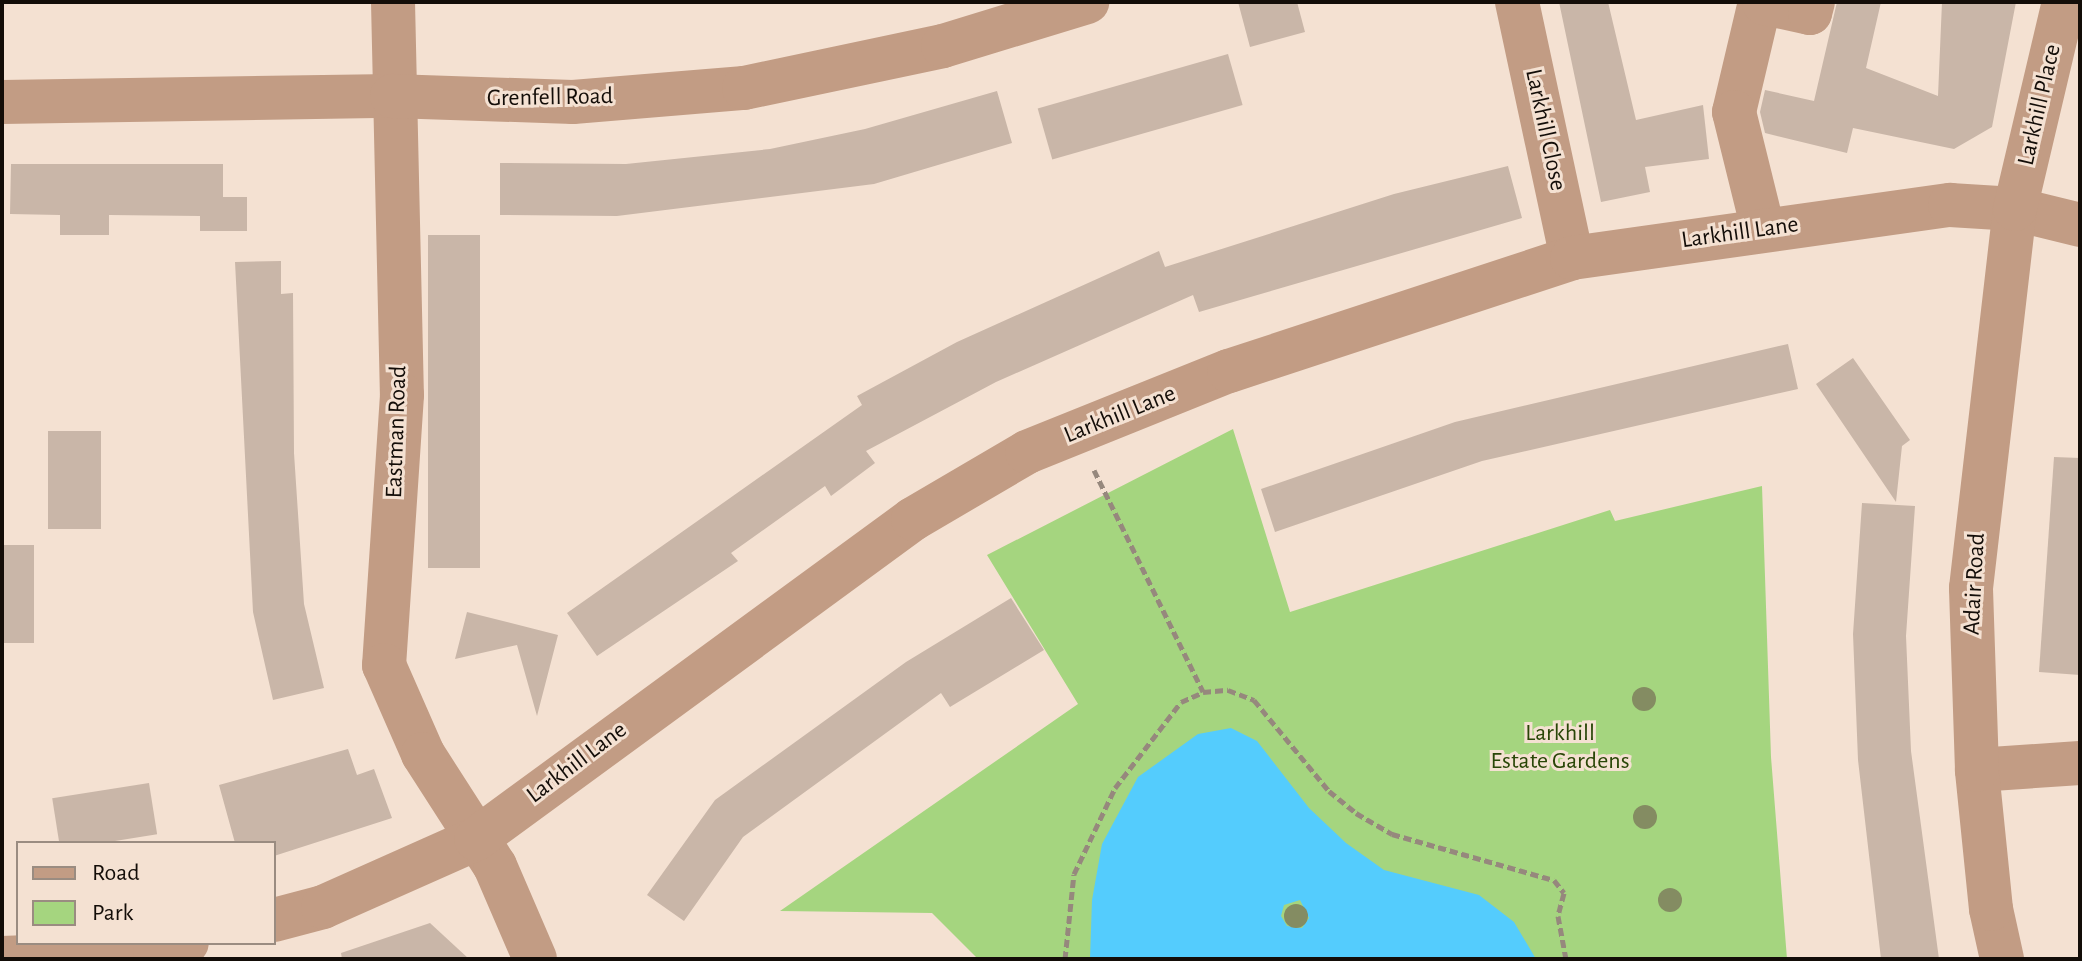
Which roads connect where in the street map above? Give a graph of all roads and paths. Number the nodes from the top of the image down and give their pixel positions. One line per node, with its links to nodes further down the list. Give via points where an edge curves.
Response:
1 (393, 2): 7 (street, Eastman Road)
2 (1087, 2): 7 (street, Grenfell Road, via 943,46 744,88 573,102)
3 (1517, 2): 12 (street, Larkhill Close)
4 (1762, 2): 5 (street, via 1810,13); 11 (street, via 1734,112)
5 (1813, 2)
6 (2064, 2): 9 (street, Larkhill Place)
7 (392, 96): 8 (street, Grenfell Road); 17 (street, Eastman Road, via 402,395 384,665 423,754)
8 (2, 102)
9 (2015, 209): 10 (street, Larkhill Lane); 11 (street, Larkhill Lane, via 1950,205); 16 (street, Adair Road, via 1971,588)
10 (2080, 225)
11 (1763, 229): 12 (street, Larkhill Lane)
12 (1572, 258): 13 (street, Larkhill Lane, via 1229,371)
13 (1078, 432): 14 (path); 17 (street, Larkhill Lane, via 1027,452 913,519)
14 (1203, 692): 22 (path, via 1181,702 1150,737 1088,837 1074,874); 23 (path, via 1228,690 1254,700 1329,791 1392,834 1554,880 1564,893 1558,916)
15 (2080, 763): 16 (street)
16 (1977, 770): 24 (street, Adair Road)
17 (476, 839): 18 (street, Larkhill Lane, via 323,907); 21 (street, Eastman Road, via 495,866)
18 (276, 919)
19 (180, 945): 20 (street, via 155,952)
20 (2, 958)
21 (535, 959)
22 (1065, 959)
23 (1566, 959)
24 (2002, 959)

